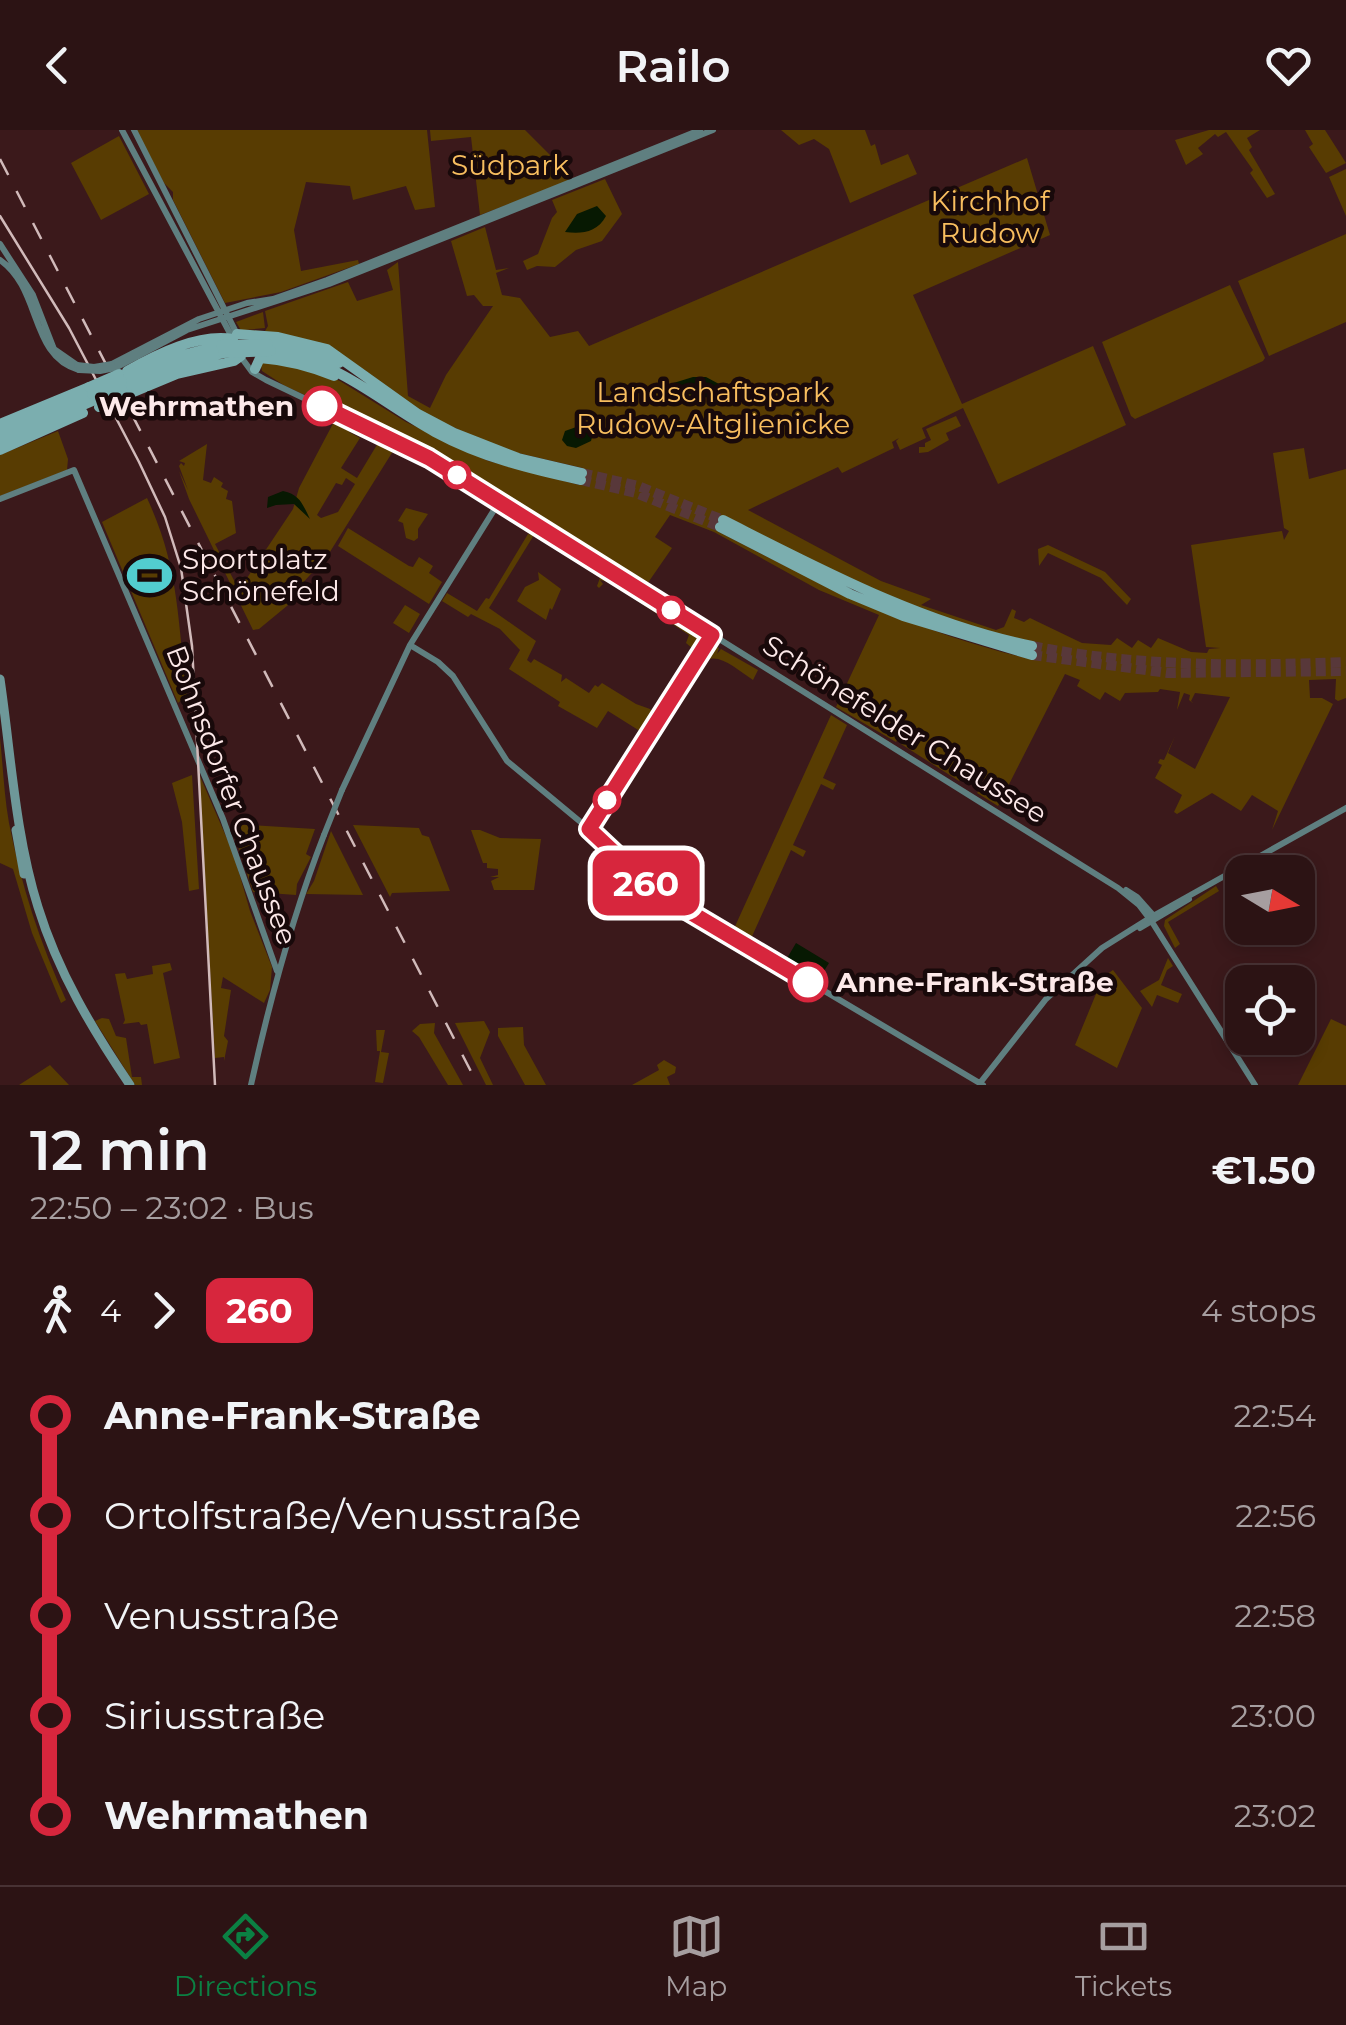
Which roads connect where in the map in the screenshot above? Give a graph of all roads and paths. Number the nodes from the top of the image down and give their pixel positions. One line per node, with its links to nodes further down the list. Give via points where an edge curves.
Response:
1 (122, 130): 8 (street)
2 (134, 130): 8 (street)
3 (700, 130): 5 (street)
4 (714, 130): 5 (street)
5 (446, 235): 8 (street, via 329,284)
6 (0, 244): 13 (street, via 34,295 54,349)
7 (0, 260): 13 (street, via 29,296 50,352)
8 (223, 317): 9 (highway); 11 (street); 14 (street, via 187,330)
9 (218, 337): 11 (highway); 14 (highway, via 166,353)
10 (269, 347): 12 (highway, bridge, via 211,351); 15 (highway, via 318,354); 17 (highway, via 328,366)
11 (243, 354): 14 (highway); 15 (highway, via 253,335 317,345); 17 (highway, via 304,365); 25 (street, Schönefelder Chaussee)
12 (172, 363): 14 (highway); 14 (highway)
13 (78, 368): 14 (street, bridge)
14 (124, 378): 16 (highway, bridge)
15 (366, 378): 17 (highway, via 472,442 582,476 515,465 450,440)
16 (91, 396): 18 (highway); 19 (highway); 20 (highway); 21 (highway)
17 (380, 397)
18 (83, 413): 19 (highway); 23 (highway)
19 (44, 422): 22 (highway)
20 (0, 424)
21 (0, 432)
22 (0, 441)
23 (0, 450)
24 (0, 499): 33 (street, Bohnsdorfer Chaussee, via 74,470 223,820)
25 (499, 502): 27 (street); 32 (street, Schönefelder Chaussee, via 1118,888)
26 (722, 524): 28 (highway, via 903,616)
27 (410, 646): 33 (street, bridge, via 342,790); 34 (street, via 453,676 506,761 656,892)
28 (1032, 650)
29 (0, 679): 35 (main road, via 36,902 72,990)
30 (0, 708): 35 (main road, via 19,853 38,921 74,1005)
31 (1346, 808): 32 (street)
32 (1152, 919): 34 (street, via 1116,939 1046,999); 37 (street, Schönefelder Chaussee)
33 (277, 971): 36 (street)
34 (981, 1084)
35 (127, 1085)
36 (251, 1085)
37 (1255, 1085)

